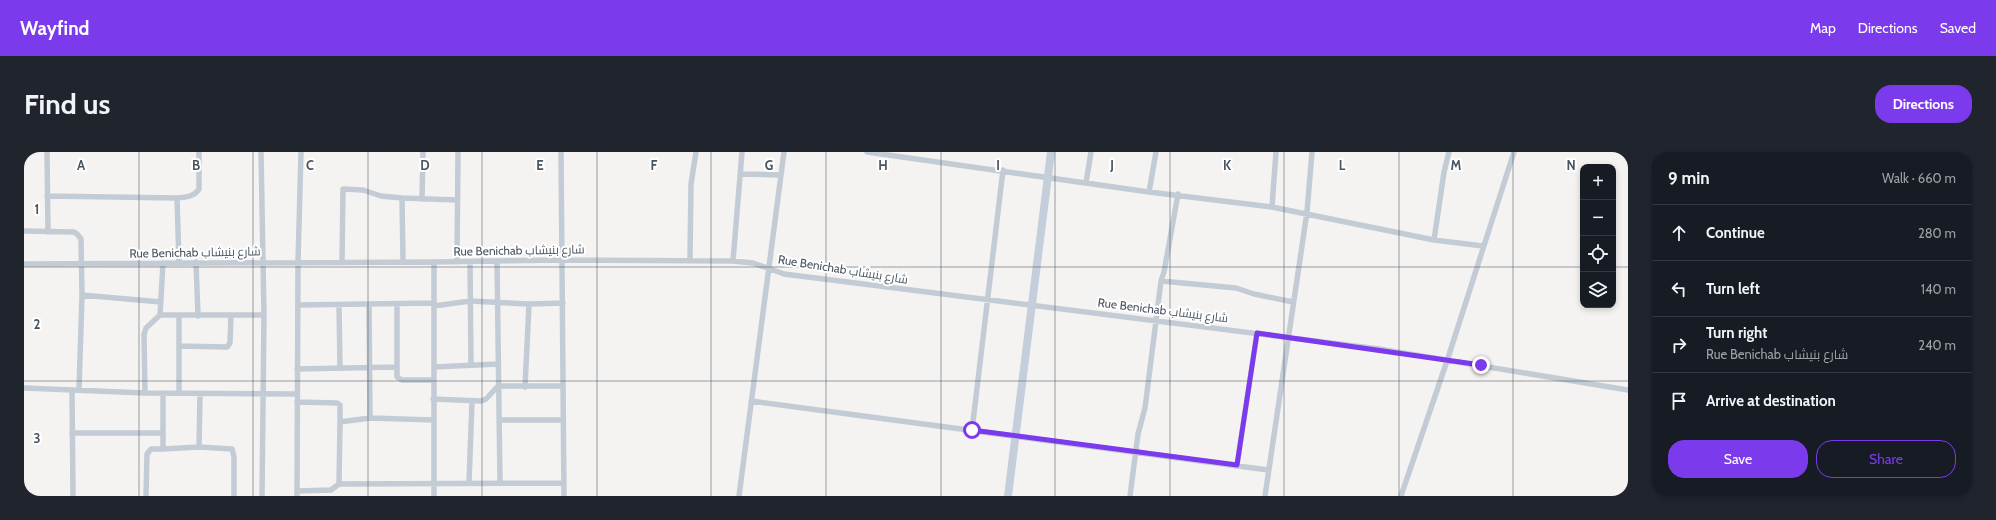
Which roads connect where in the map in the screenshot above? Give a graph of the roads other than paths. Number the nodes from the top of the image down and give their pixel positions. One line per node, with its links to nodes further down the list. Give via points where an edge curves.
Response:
1 (47, 152): 28 (street)
2 (199, 152): 29 (street, via 199,189 192,196)
3 (261, 152): 44 (street)
4 (301, 152): 45 (street)
5 (423, 152): 31 (street)
6 (458, 152): 32 (street)
7 (561, 152): 40 (street)
8 (696, 152): 39 (street, via 691,184)
9 (742, 152): 22 (street)
10 (784, 152): 23 (street)
11 (867, 152): 20 (street)
12 (921, 152): 20 (street)
13 (1051, 152): 24 (street)
14 (1091, 152): 25 (street)
15 (1156, 152): 26 (street)
16 (1276, 152): 33 (street)
17 (1312, 152): 34 (street)
18 (1449, 152): 37 (street)
19 (1514, 152): 38 (street)
20 (920, 159): 21 (street)
21 (1003, 170): 24 (street); 59 (street)
22 (741, 174): 23 (street); 42 (street)
23 (781, 175): 55 (street)
24 (1048, 176): 25 (street); 70 (street)
25 (1086, 182): 26 (street)
26 (1149, 192): 27 (street)
27 (1178, 194): 33 (street); 56 (street)
28 (47, 196): 29 (street); 36 (street)
29 (177, 198): 52 (street)
30 (402, 198): 31 (street); 46 (street, via 381,196 363,190 343,189); 47 (street)
31 (422, 199): 32 (street)
32 (457, 200): 49 (street)
33 (1272, 206): 34 (street)
34 (1307, 212): 37 (street); 62 (street)
35 (24, 231): 36 (street)
36 (48, 232): 54 (street, via 77,234 81,239)
37 (1434, 240): 38 (street)
38 (1483, 246): 80 (street)
39 (690, 259): 40 (street, Rue Benichab شارع بنيشاب); 42 (street, Rue Benichab شارع بنيشاب)
40 (562, 260): 41 (street, Rue Benichab شارع بنيشاب); 63 (street)
41 (497, 261): 50 (street, Rue Benichab شارع بنيشاب); 61 (street)
42 (733, 261): 55 (street, Rue Benichab شارع بنيشاب)
43 (196, 262): 44 (street, Rue Benichab شارع بنيشاب); 52 (street, Rue Benichab شارع بنيشاب); 75 (street)
44 (263, 262): 45 (street, Rue Benichab شارع بنيشاب); 73 (street)
45 (298, 262): 46 (street, Rue Benichab شارع بنيشاب); 67 (street)
46 (342, 262): 47 (street, Rue Benichab شارع بنيشاب)
47 (403, 262): 48 (street, Rue Benichab شارع بنيشاب)
48 (434, 262): 49 (street, Rue Benichab شارع بنيشاب); 69 (street)
49 (457, 262): 50 (street, Rue Benichab شارع بنيشاب)
50 (470, 262): 58 (street)
51 (163, 263): 52 (street, Rue Benichab شارع بنيشاب); 54 (street, Rue Benichab شارع بنيشاب); 60 (street)
52 (179, 263)
53 (24, 264): 54 (street, Rue Benichab شارع بنيشاب)
54 (81, 265): 57 (street)
55 (768, 268): 59 (street, Rue Benichab شارع بنيشاب, via 784,274); 104 (street)
56 (1161, 281): 62 (street, via 1236,288); 76 (street)
57 (82, 294): 60 (street); 94 (street)
58 (470, 301): 61 (street); 69 (street); 82 (street)
59 (988, 301): 70 (street, Rue Benichab شارع بنيشاب); 111 (street)
60 (161, 302): 71 (street)
61 (498, 302): 66 (street); 81 (street)
62 (1293, 302): 78 (street)
63 (563, 303): 66 (street); 90 (street)
64 (369, 304): 65 (street); 68 (street); 83 (street)
65 (397, 304): 69 (street); 84 (street)
66 (529, 304): 91 (street)
67 (298, 305): 68 (street); 86 (street)
68 (339, 305): 87 (street)
69 (434, 305): 85 (street)
70 (1032, 306): 76 (street, Rue Benichab شارع بنيشاب); 114 (street)
71 (160, 315): 74 (street); 96 (street, via 146,328 144,335)
72 (231, 315): 73 (street); 75 (street); 79 (street, via 230,343 227,347)
73 (264, 315): 100 (street)
74 (179, 316): 75 (street); 79 (street)
75 (198, 316)
76 (1156, 321): 77 (street, Rue Benichab شارع بنيشاب); 117 (street)
77 (1257, 333): 78 (street, Rue Benichab شارع بنيشاب); 118 (street)
78 (1288, 337): 80 (street, Rue Benichab شارع بنيشاب); 119 (street)
79 (179, 346): 98 (street)
80 (1448, 361): 95 (street, Rue Benichab شارع بنيشاب); 136 (street)
81 (498, 364): 82 (street); 89 (street)
82 (471, 365): 85 (street)
83 (369, 367): 84 (street); 87 (street); 106 (street)
84 (397, 367): 88 (street, via 400,380)
85 (434, 367): 88 (street)
86 (298, 368): 87 (street); 101 (street)
87 (340, 368)
88 (434, 380): 102 (street)
89 (498, 386): 91 (street); 103 (street, via 484,400); 108 (street)
90 (563, 386): 91 (street); 109 (street)
91 (525, 387)
92 (24, 388): 93 (street)
93 (72, 390): 94 (street); 112 (street)
94 (79, 390): 96 (street)
95 (1628, 390)
96 (145, 393): 97 (street)
97 (163, 393): 98 (street); 113 (street)
98 (179, 393): 99 (street)
99 (200, 394): 100 (street); 115 (street)
100 (263, 394): 101 (street); 129 (street)
101 (297, 394): 105 (street)
102 (433, 399): 103 (street); 107 (street)
103 (472, 401): 121 (street)
104 (751, 401): 111 (street); 132 (street)
105 (297, 402): 110 (street, via 339,404); 125 (street)
106 (370, 418): 107 (street); 110 (street)
107 (434, 420): 120 (street)
108 (500, 420): 109 (street); 122 (street)
109 (564, 420): 123 (street)
110 (340, 422): 124 (street)
111 (972, 430): 114 (street)
112 (72, 433): 113 (street); 126 (street)
113 (163, 433): 116 (street)
114 (1016, 436): 117 (street); 133 (street)
115 (200, 447): 116 (street); 128 (street, via 232,449)
116 (163, 449): 127 (street, via 151,449 147,454)
117 (1137, 453): 118 (street); 134 (street)
118 (1237, 465): 119 (street)
119 (1268, 470): 135 (street)
120 (434, 483): 121 (street); 124 (street); 130 (street)
121 (469, 483): 122 (street)
122 (500, 483): 123 (street)
123 (564, 483): 131 (street)
124 (339, 484): 125 (street, via 331,490)
125 (297, 494)
126 (73, 496)
127 (146, 496)
128 (234, 496)
129 (262, 496)
130 (434, 496)
131 (564, 496)
132 (739, 496)
133 (1008, 496)
134 (1130, 496)
135 (1265, 496)
136 (1401, 496)

